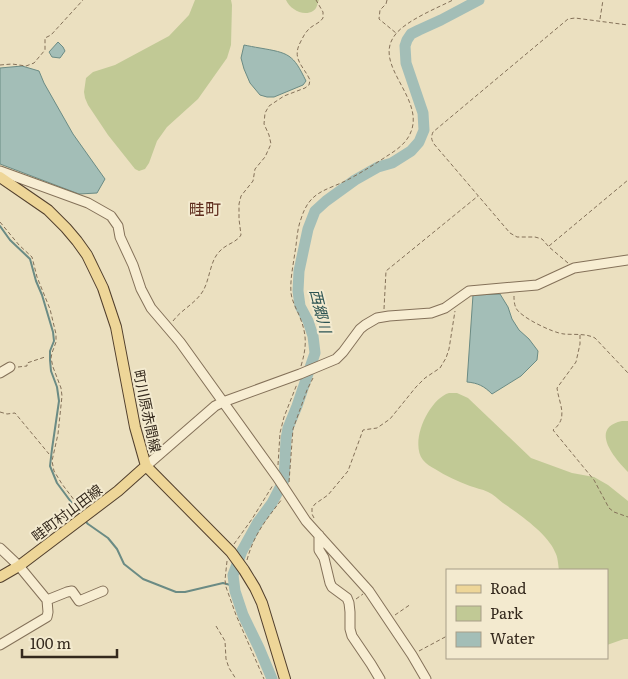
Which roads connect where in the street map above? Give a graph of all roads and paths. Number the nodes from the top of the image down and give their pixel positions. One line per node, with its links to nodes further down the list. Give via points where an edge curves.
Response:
1 (83, 0): 9 (path, via 45,38 45,50 34,63 26,66)
2 (316, 0): 21 (path, via 323,18 307,31 297,52 310,80 305,88 284,96 265,112 264,124 271,144 255,169 253,181 241,196 239,219 242,234 220,250 204,290)
3 (387, 0): 8 (path, via 380,10 379,19)
4 (453, 0): 8 (path)
5 (603, 0): 6 (path)
6 (600, 20): 7 (path); 13 (path, via 568,19 433,132 434,144)
7 (628, 25)
8 (396, 33): 28 (path, via 388,46 389,55 413,110 413,129 399,148 349,179 319,193 304,208 291,282 291,295 306,334)
9 (0, 65)
10 (0, 171): 21 (street, via 88,203 111,216 118,226 150,308)
11 (0, 177): 32 (main road, 町川原赤間線, via 48,210 87,255 103,288 116,327 135,427)
12 (628, 180): 15 (path)
13 (478, 195): 15 (path, via 510,233 517,237 542,239); 20 (path, via 386,271)
14 (0, 222): 35 (path, via 32,257 50,309 56,334 53,367 62,396 52,461 62,484)
15 (549, 247): 17 (path)
16 (628, 260): 17 (street)
17 (574, 268): 18 (street, via 537,286)
18 (513, 288): 19 (street, via 469,291); 22 (path, via 516,308 524,316 562,334)
19 (452, 303): 20 (street, via 431,313); 37 (path, via 456,311 449,350 442,365 416,387 390,419 377,428 363,430 348,471 312,508)
20 (383, 316): 25 (street, via 360,329 336,359)
21 (167, 327): 29 (street)
22 (580, 335): 27 (path, via 595,338); 36 (path, via 576,362 557,388 562,411 561,420 553,430 594,480 610,508)
23 (46, 358): 24 (path, via 31,361 27,366)
24 (10, 367): 26 (street)
25 (318, 367): 28 (street); 34 (path, via 293,429 290,478)
26 (0, 373)
27 (628, 373)
28 (299, 374): 29 (street); 33 (path, via 280,434)
29 (223, 402): 32 (street); 33 (street)
30 (0, 412): 31 (path, via 15,413)
31 (48, 454)
32 (146, 466): 35 (main road, 畦町村山田線); 40 (main road, 町川原赤間線)
33 (278, 478): 34 (street); 40 (path)
34 (286, 490): 38 (street); 42 (path, via 254,538)
35 (86, 516): 41 (main road, 畦町村山田線)
36 (628, 517)
37 (317, 522)
38 (319, 536): 45 (street); 47 (street, via 319,550 330,583)
39 (0, 548): 41 (street)
40 (230, 551): 42 (main road, 町川原赤間線); 55 (path, via 226,587)
41 (19, 566): 43 (main road, 畦町村山田線); 46 (street)
42 (244, 570): 56 (main road, 町川原赤間線, via 262,604)
43 (0, 577)
44 (103, 590): 46 (street, via 80,601 72,591)
45 (368, 591): 47 (path); 49 (street)
46 (47, 600): 52 (street, via 47,617)
47 (349, 603): 57 (street, via 352,636)
48 (410, 604): 49 (path)
49 (388, 620): 53 (street)
50 (216, 626): 54 (path, via 225,641 226,659)
51 (446, 637): 53 (path)
52 (0, 645)
53 (412, 655): 58 (street)
54 (236, 679)
55 (264, 679)
56 (285, 679)
57 (380, 679)
58 (426, 679)

